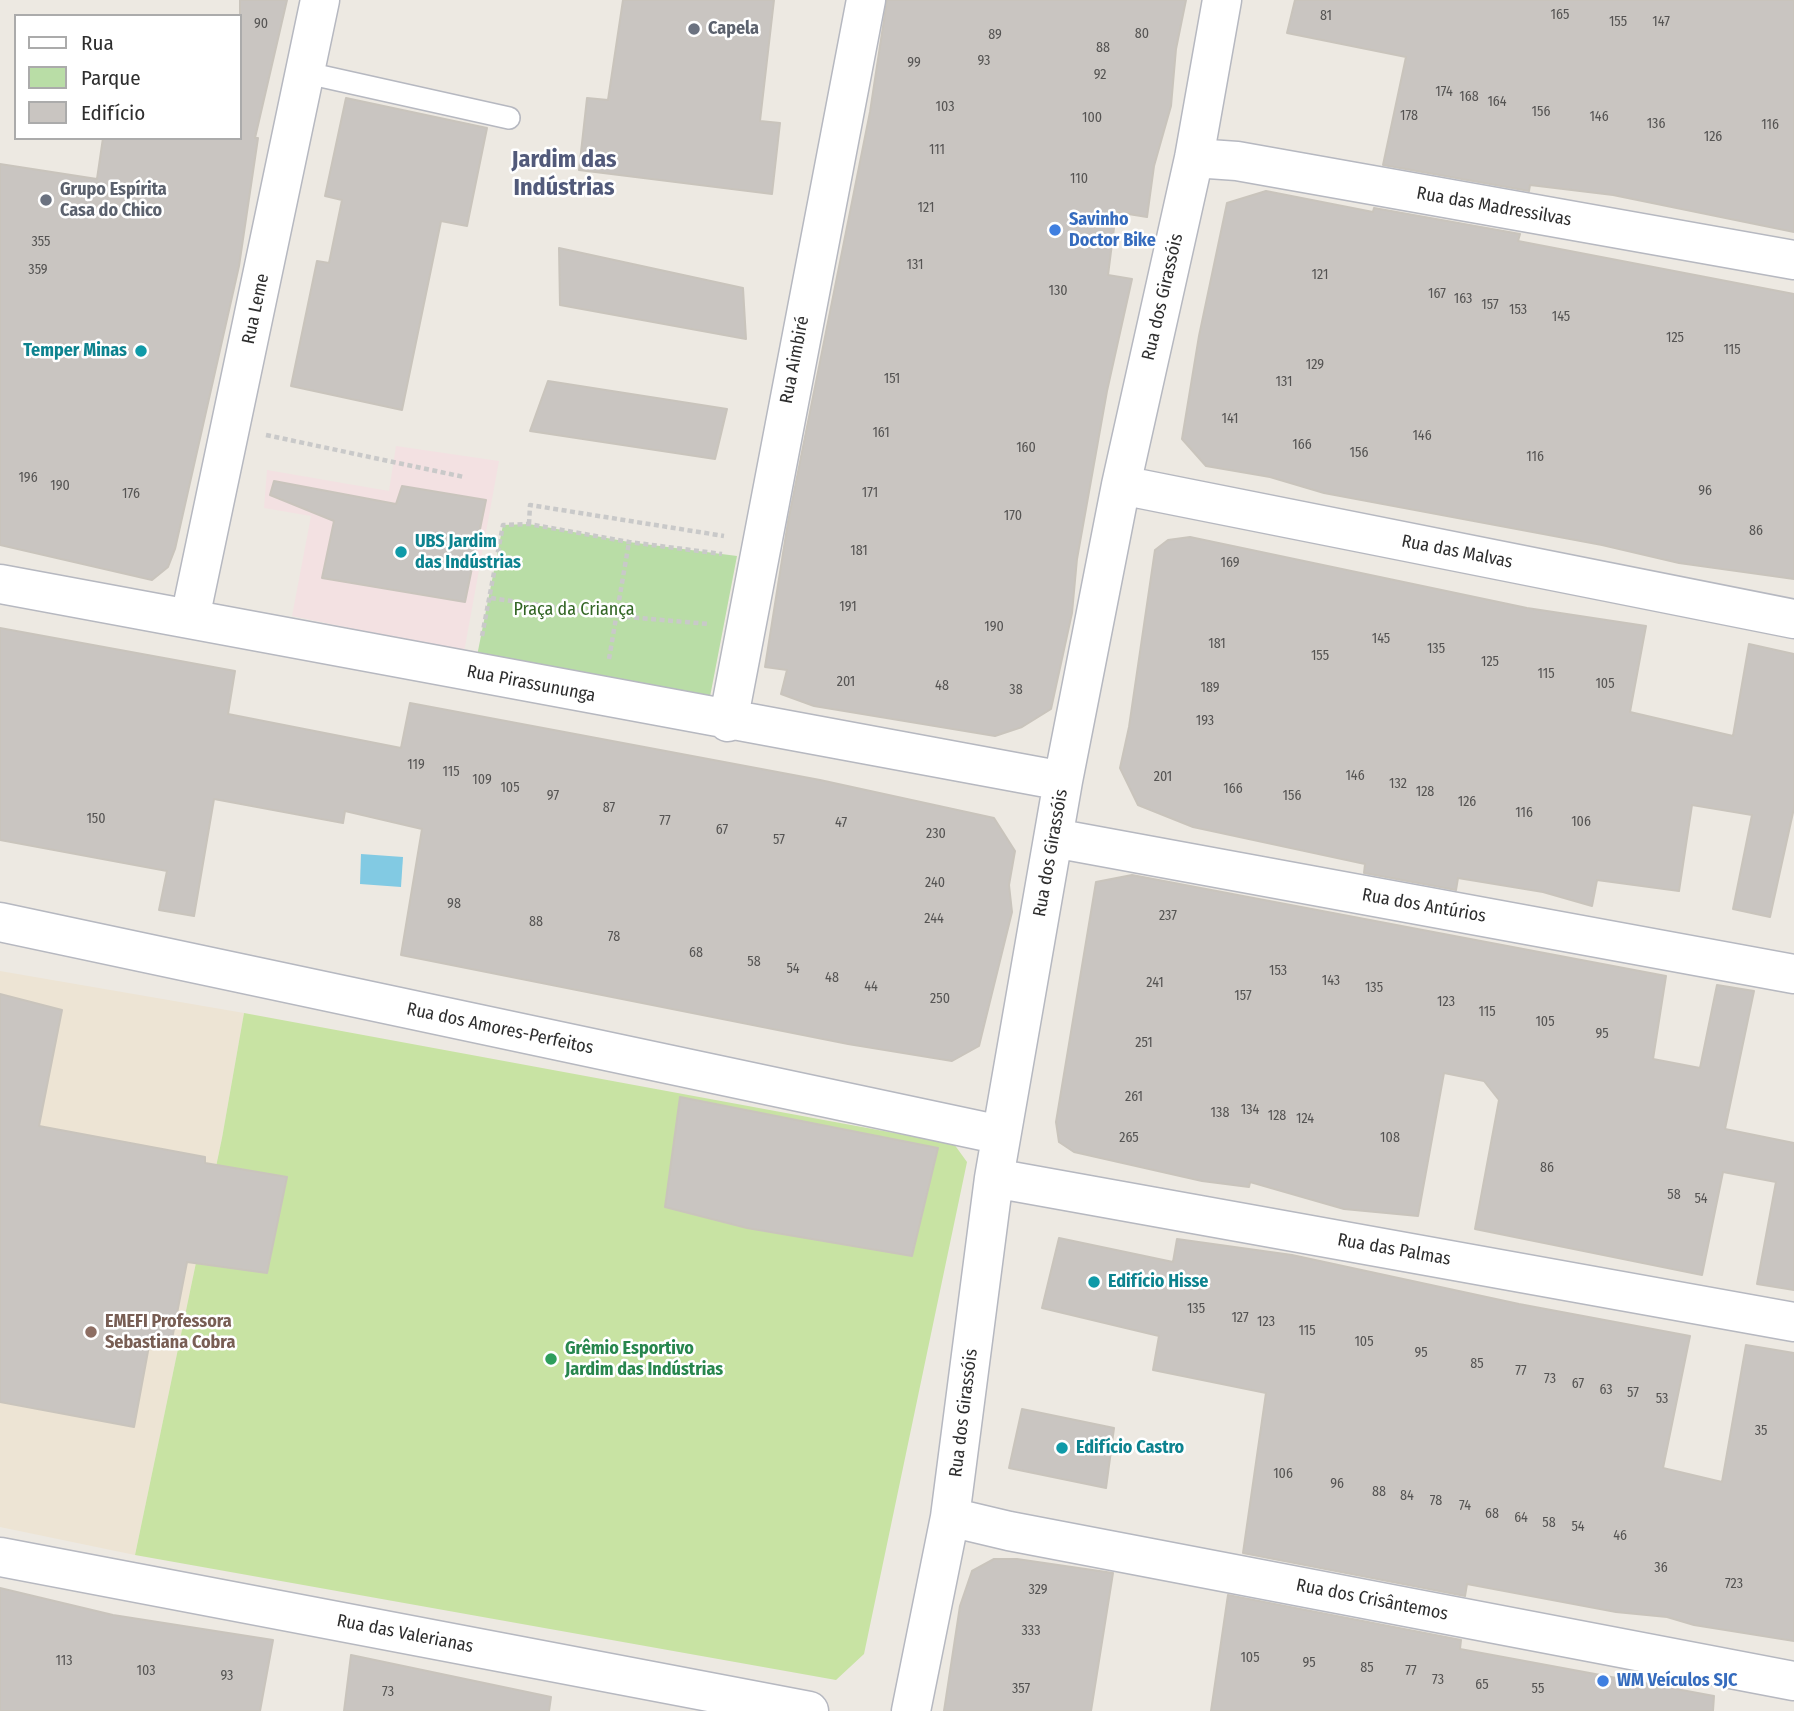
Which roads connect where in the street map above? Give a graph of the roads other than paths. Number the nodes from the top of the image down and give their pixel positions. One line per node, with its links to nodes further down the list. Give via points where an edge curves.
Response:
1 (320, 0): 4 (street, Rua Leme)
2 (866, 0): 12 (street, Rua Aimbiré)
3 (1222, 0): 6 (street, Rua dos Girassóis)
4 (307, 73): 5 (lane); 10 (street, Rua Leme)
5 (509, 118)
6 (1194, 158): 7 (street, Rua das Madressilvas, via 1237,161); 8 (street, Rua dos Girassóis)
7 (1794, 260)
8 (1121, 485): 11 (street, Rua das Malvas); 13 (street, Rua dos Girassóis)
9 (0, 584): 10 (street, Rua Pirassununga)
10 (190, 618): 12 (street, Rua Pirassununga)
11 (1794, 619)
12 (728, 722): 13 (street, Rua Pirassununga)
13 (1063, 781): 14 (street, Rua dos Girassóis)
14 (1054, 838): 16 (street, Rua dos Antúrios); 17 (street, Rua dos Girassóis)
15 (0, 922): 17 (street, Rua dos Amores-Perfeitos)
16 (1794, 974)
17 (1001, 1135): 18 (street, Rua dos Girassóis)
18 (994, 1178): 19 (street, Rua das Palmas); 20 (street, Rua dos Girassóis)
19 (1794, 1322)
20 (950, 1517): 22 (street, Rua dos Crisântemos); 24 (street, Rua dos Girassóis)
21 (0, 1557): 23 (street, Rua das Valerianas)
22 (1794, 1681)
23 (809, 1711)
24 (911, 1711)

